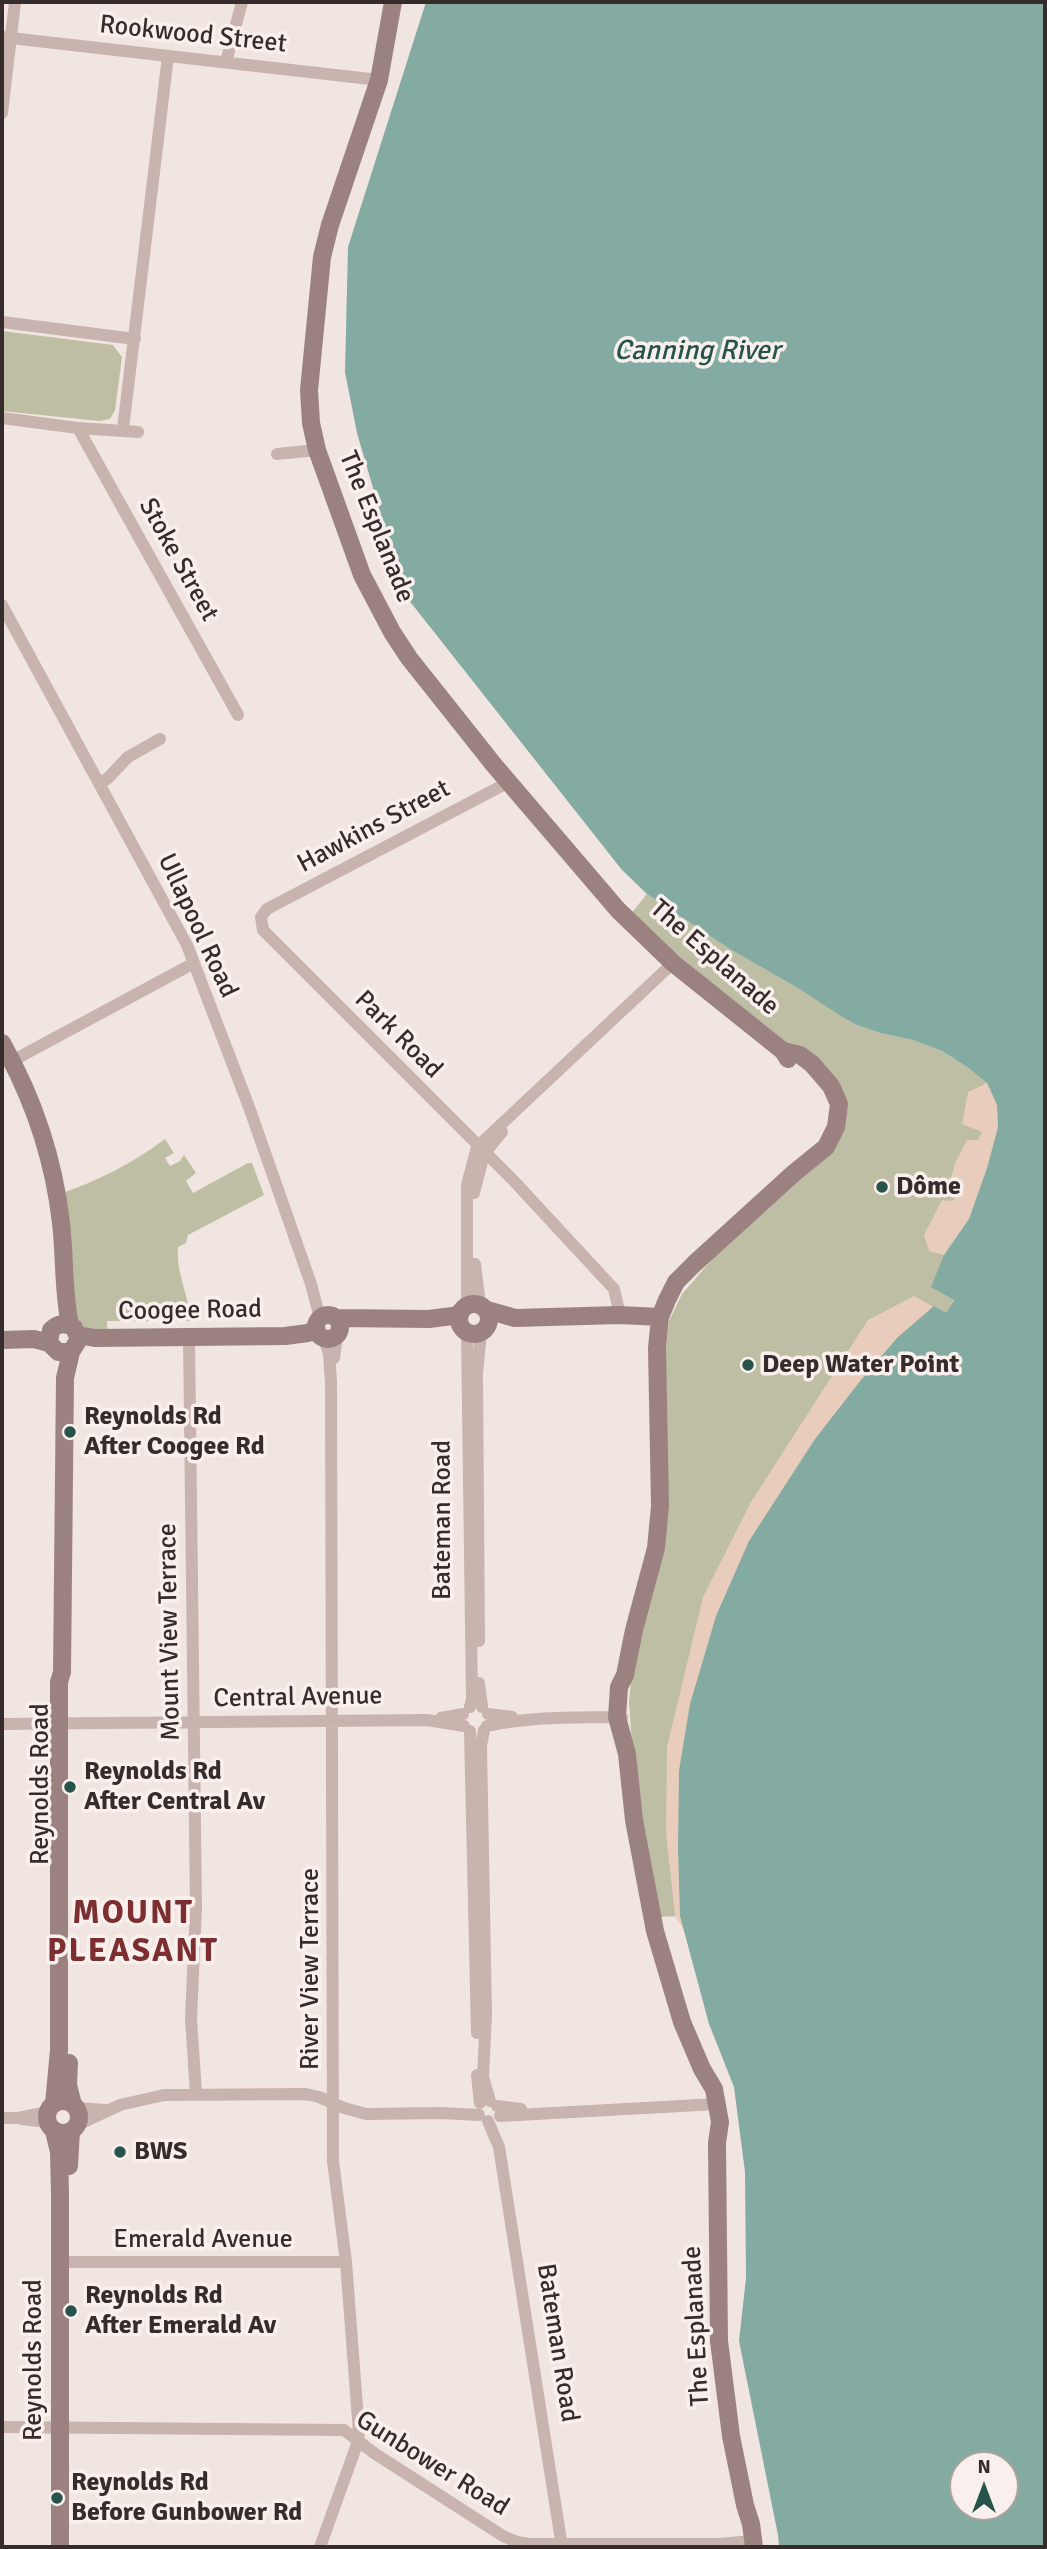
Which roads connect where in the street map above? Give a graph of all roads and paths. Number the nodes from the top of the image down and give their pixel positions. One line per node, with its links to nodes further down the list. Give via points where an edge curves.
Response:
1 (15, 2): 4 (street)
2 (242, 2): 6 (street)
3 (393, 2): 7 (street, The Esplanade)
4 (6, 37): 5 (street, Rookwood Street); 8 (street)
5 (168, 55): 6 (street, Rookwood Street); 10 (street)
6 (226, 62): 7 (street, Rookwood Street)
7 (379, 80): 15 (street, The Esplanade, via 322,257 309,390)
8 (2, 113)
9 (2, 322): 10 (street)
10 (135, 339): 13 (street)
11 (2, 418): 12 (street)
12 (78, 428): 13 (street); 18 (street, Stoke Street)
13 (123, 429): 14 (street)
14 (138, 432)
15 (317, 450): 16 (street); 20 (street, The Esplanade, via 362,575 392,632)
16 (277, 454)
17 (2, 605): 21 (street, Ullapool Road)
18 (238, 715)
19 (160, 739): 21 (street, via 128,757)
20 (511, 782): 22 (street, Hawkins Street, via 267,909); 24 (street, The Esplanade, via 618,910)
21 (100, 783): 23 (street, Ullapool Road)
22 (261, 917): 27 (street, Park Road, via 263,930)
23 (194, 963): 26 (street); 33 (street, Ullapool Road)
24 (673, 963): 27 (street, Bateman Road); 31 (street, The Esplanade, via 783,1051 812,1064 839,1104 836,1127 826,1147 676,1282)
25 (2, 1043): 26 (street, Reynolds Road)
26 (12, 1061): 35 (street, Reynolds Road, via 33,1110 54,1181 64,1249)
27 (481, 1150): 28 (street, Bateman Road); 29 (street, Park Road); 32 (street, Bateman Road, via 467,1185)
28 (478, 1171): 29 (street, via 498,1171); 32 (street, Bateman Road)
29 (513, 1180): 30 (street, Park Road, via 614,1289)
30 (620, 1315): 31 (street, Coogee Road); 32 (street, Coogee Road)
31 (660, 1317): 37 (street, The Esplanade, via 656,1548 619,1687)
32 (474, 1319): 33 (street, Coogee Road, via 368,1320); 38 (street, Bateman Road)
33 (328, 1327): 34 (street, Coogee Road, via 285,1336); 39 (street, River View Terrace)
34 (189, 1337): 35 (street, Coogee Road); 40 (street, Mount View Terrace)
35 (64, 1339): 36 (street, Coogee Road); 41 (street, Reynolds Road, via 59,1682)
36 (2, 1340)
37 (621, 1716): 38 (street, Central Avenue); 45 (street, The Esplanade, via 655,1931)
38 (476, 1719): 39 (street, Central Avenue); 46 (street, Bateman Road, via 477,2084)
39 (333, 1720): 40 (street, Central Avenue); 44 (street, River View Terrace)
40 (194, 1722): 41 (street, Central Avenue); 43 (street, Mount View Terrace, via 196,1908 191,2018)
41 (63, 1723): 42 (street, Central Avenue); 47 (street, Reynolds Road)
42 (2, 1724)
43 (196, 2094): 44 (street, via 306,2094); 47 (street, via 144,2098)
44 (334, 2102): 46 (street, via 366,2114); 50 (street, River View Terrace, via 333,2161)
45 (713, 2104): 46 (street); 55 (street, The Esplanade, via 719,2341 745,2505 742,2524)
46 (489, 2111): 56 (street, Bateman Road, via 499,2147)
47 (63, 2117): 48 (street); 49 (street, Reynolds Road, via 59,2152)
48 (2, 2118)
49 (64, 2262): 50 (street, Emerald Avenue); 52 (street, Reynolds Road)
50 (346, 2262): 53 (street, River View Terrace)
51 (2, 2427): 52 (street, Gunbower Road)
52 (65, 2428): 53 (street, Gunbower Road, via 344,2430); 54 (street, Reynolds Road)
53 (358, 2440): 56 (street, Gunbower Road, via 509,2539); 59 (street, River View Terrace)
54 (64, 2501): 57 (street, Reynolds Road); 58 (street, Reynolds Road)
55 (749, 2544): 56 (street, Gunbower Road)
56 (562, 2545)
57 (60, 2547)
58 (69, 2547)
59 (320, 2547)

